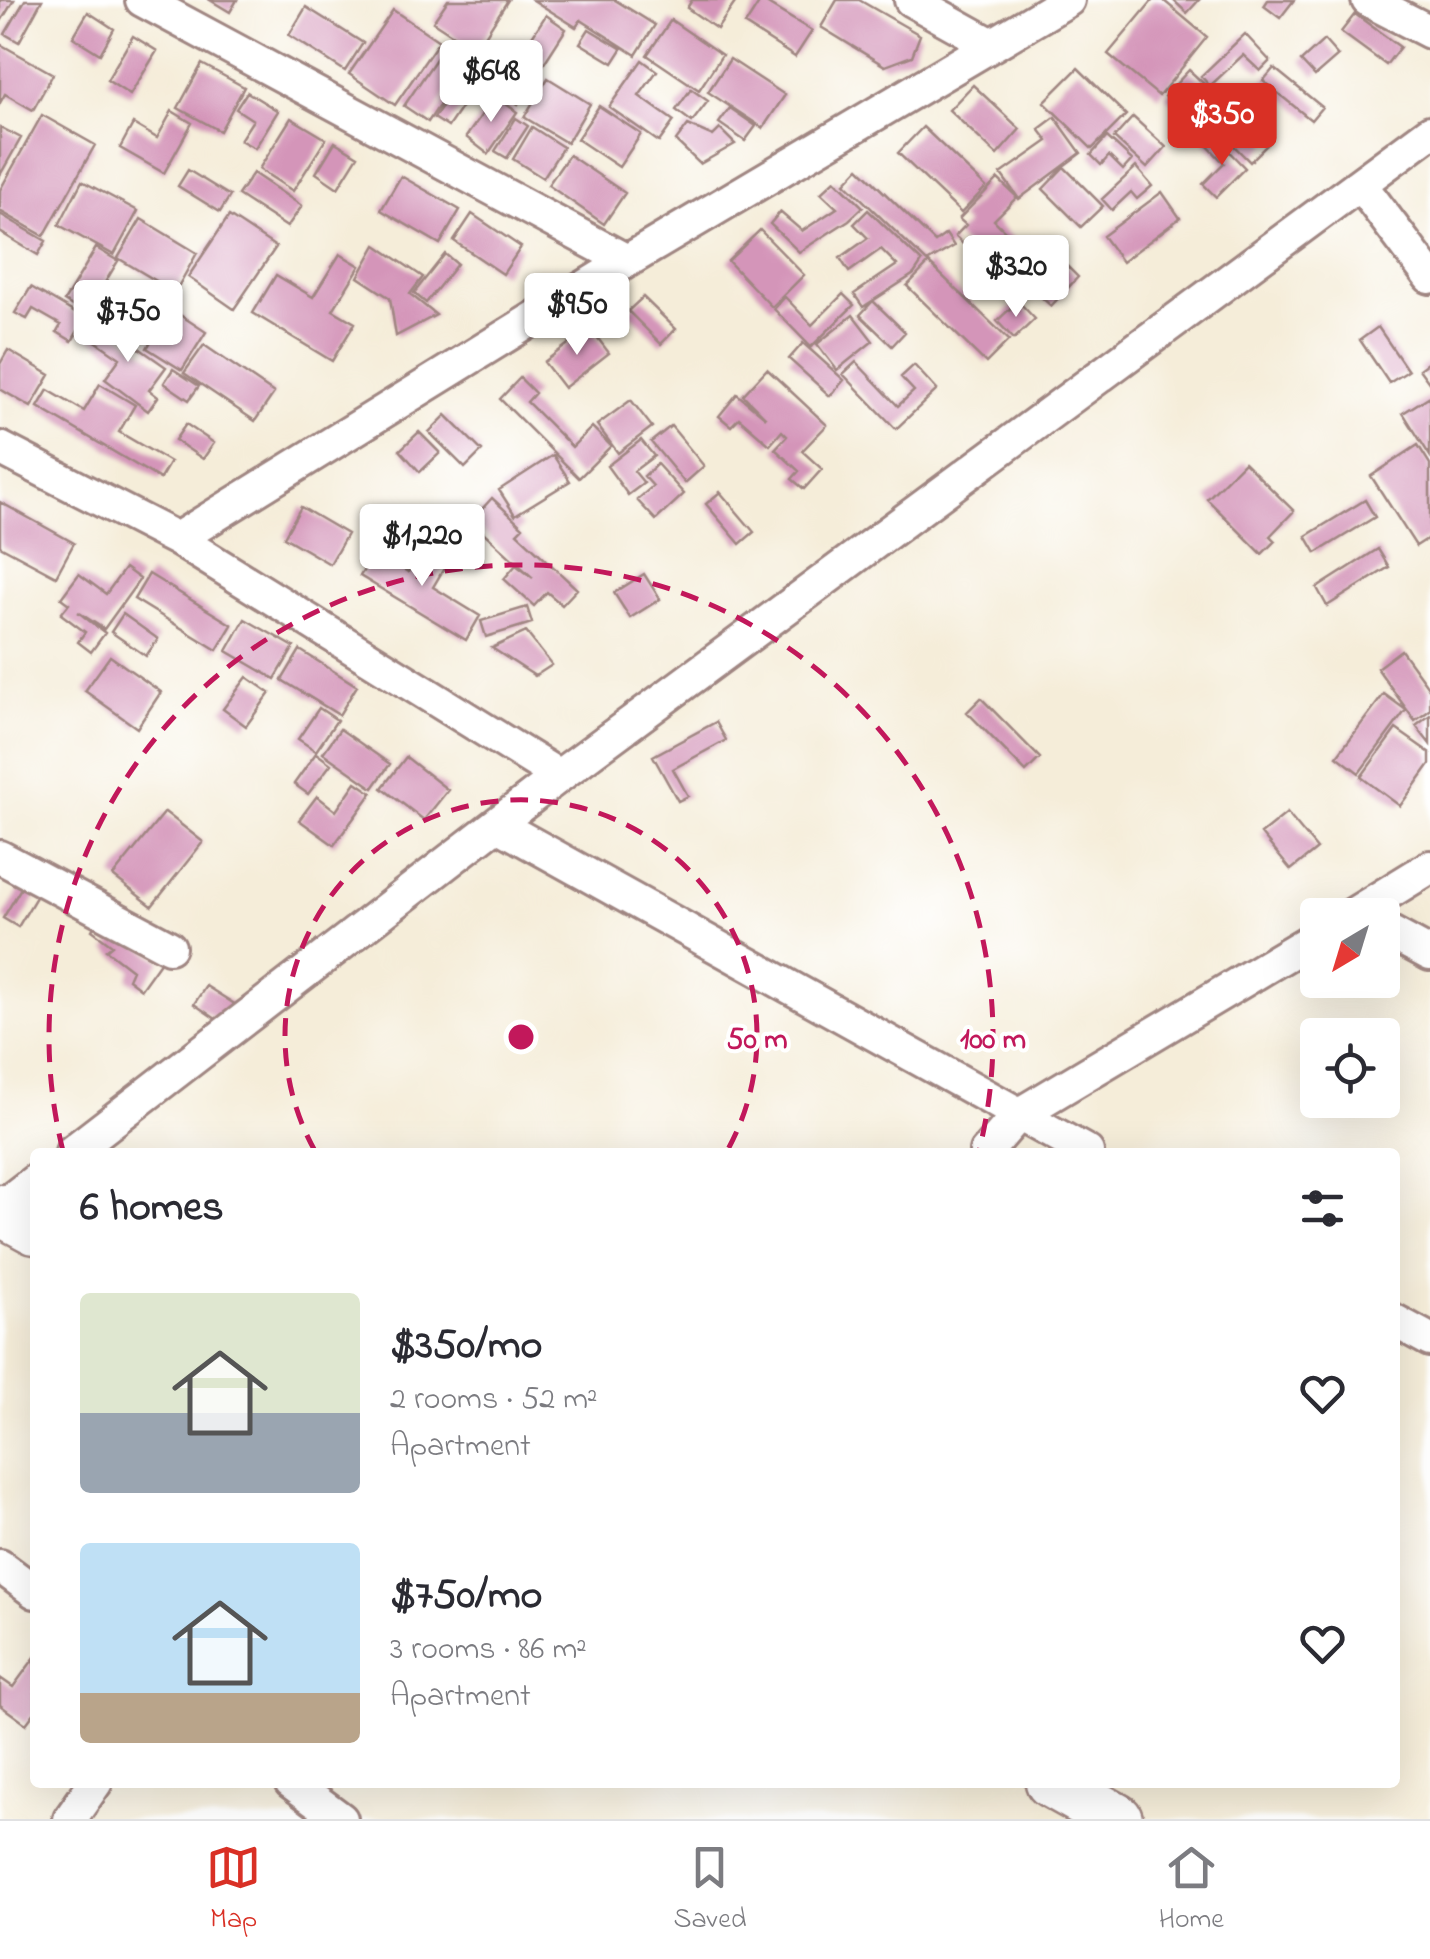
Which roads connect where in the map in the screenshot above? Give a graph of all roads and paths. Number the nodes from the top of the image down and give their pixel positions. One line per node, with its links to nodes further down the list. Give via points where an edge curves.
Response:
1 (142, 0): 9 (street)
2 (911, 0): 6 (street)
3 (1068, 0): 6 (street)
4 (1368, 0): 5 (street)
5 (1430, 32)
6 (992, 45): 9 (street)
7 (1430, 132): 8 (street)
8 (1360, 184): 10 (street); 13 (street)
9 (627, 260): 12 (street)
10 (1430, 277)
11 (0, 448): 12 (street)
12 (176, 539): 13 (street)
13 (558, 776): 14 (street)
14 (498, 824): 22 (street); 23 (street)
15 (0, 857): 19 (street)
16 (1430, 867): 17 (street)
17 (1389, 898)
18 (1400, 938): 21 (street)
19 (170, 946)
20 (1300, 947): 22 (street)
21 (1430, 954)
22 (1018, 1114): 24 (street); 25 (street)
23 (77, 1148)
24 (989, 1148)
25 (1080, 1148)
26 (30, 1185): 27 (street)
27 (0, 1209): 28 (main road)
28 (30, 1226)
29 (1400, 1324): 30 (street)
30 (1430, 1340)
31 (0, 1566): 32 (street)
32 (30, 1588)
33 (92, 1788): 36 (street)
34 (299, 1788): 37 (street)
35 (1061, 1788): 38 (main road)
36 (70, 1819)
37 (342, 1819)
38 (1118, 1819)

